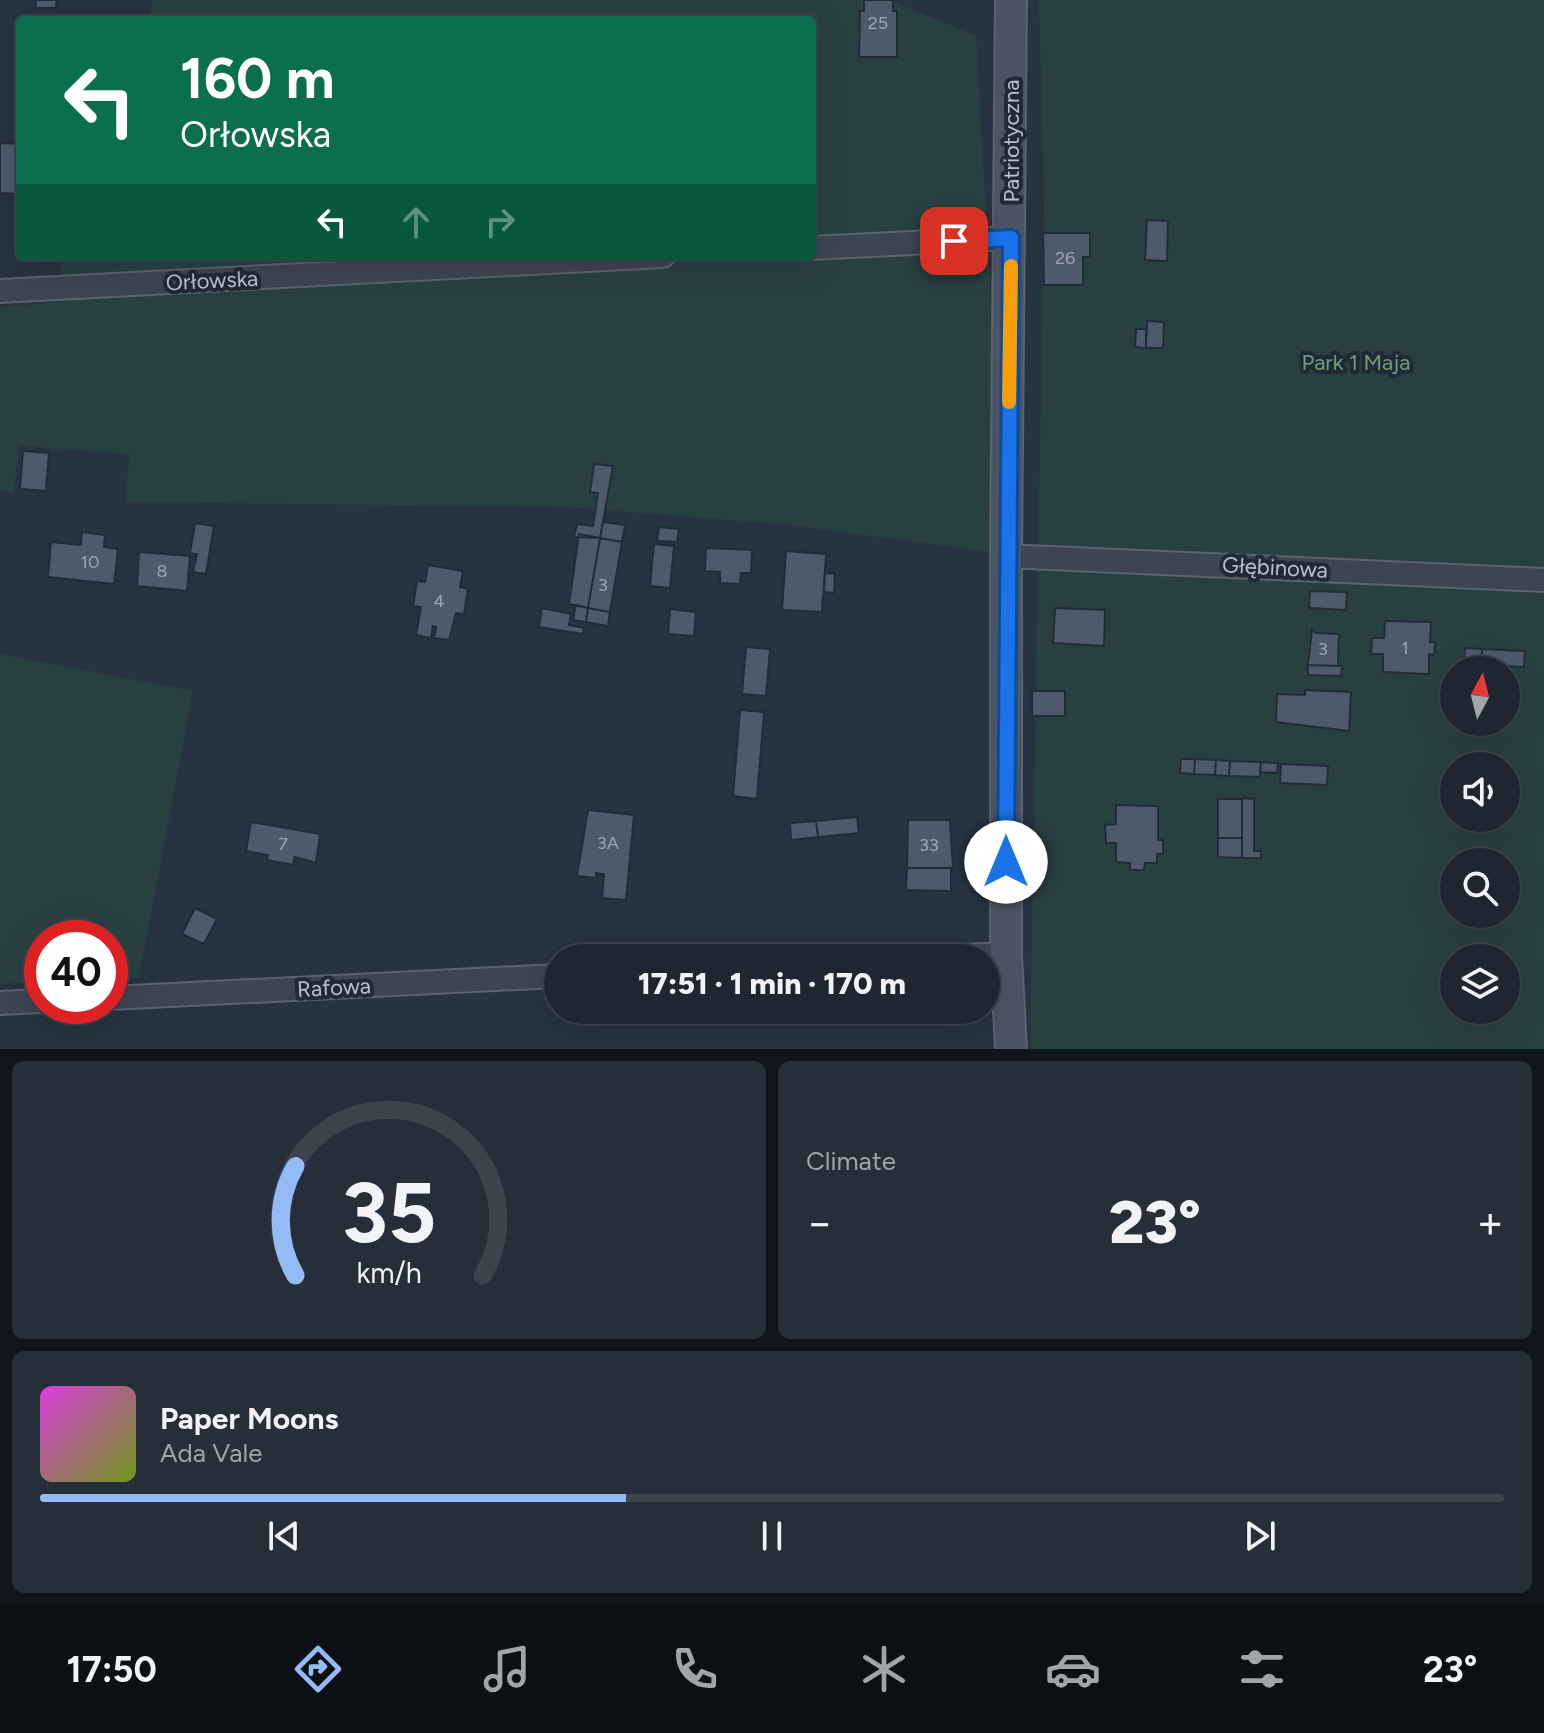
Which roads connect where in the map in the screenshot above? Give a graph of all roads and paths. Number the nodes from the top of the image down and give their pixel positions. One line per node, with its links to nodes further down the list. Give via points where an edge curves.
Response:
1 (1011, 0): 2 (street, Patriotyczna)
2 (1011, 238): 3 (street); 6 (street, Patriotyczna)
3 (816, 248)
4 (587, 260): 5 (street, Orłowska)
5 (0, 291)
6 (1006, 556): 7 (street, Głębinowa); 9 (street, Patriotyczna)
7 (1544, 580)
8 (1000, 954): 9 (street)
9 (1006, 954): 14 (street, Patriotyczna)
10 (544, 977): 11 (street, Rafowa)
11 (128, 997)
12 (24, 1002): 13 (street)
13 (0, 1003)
14 (1011, 1049)

